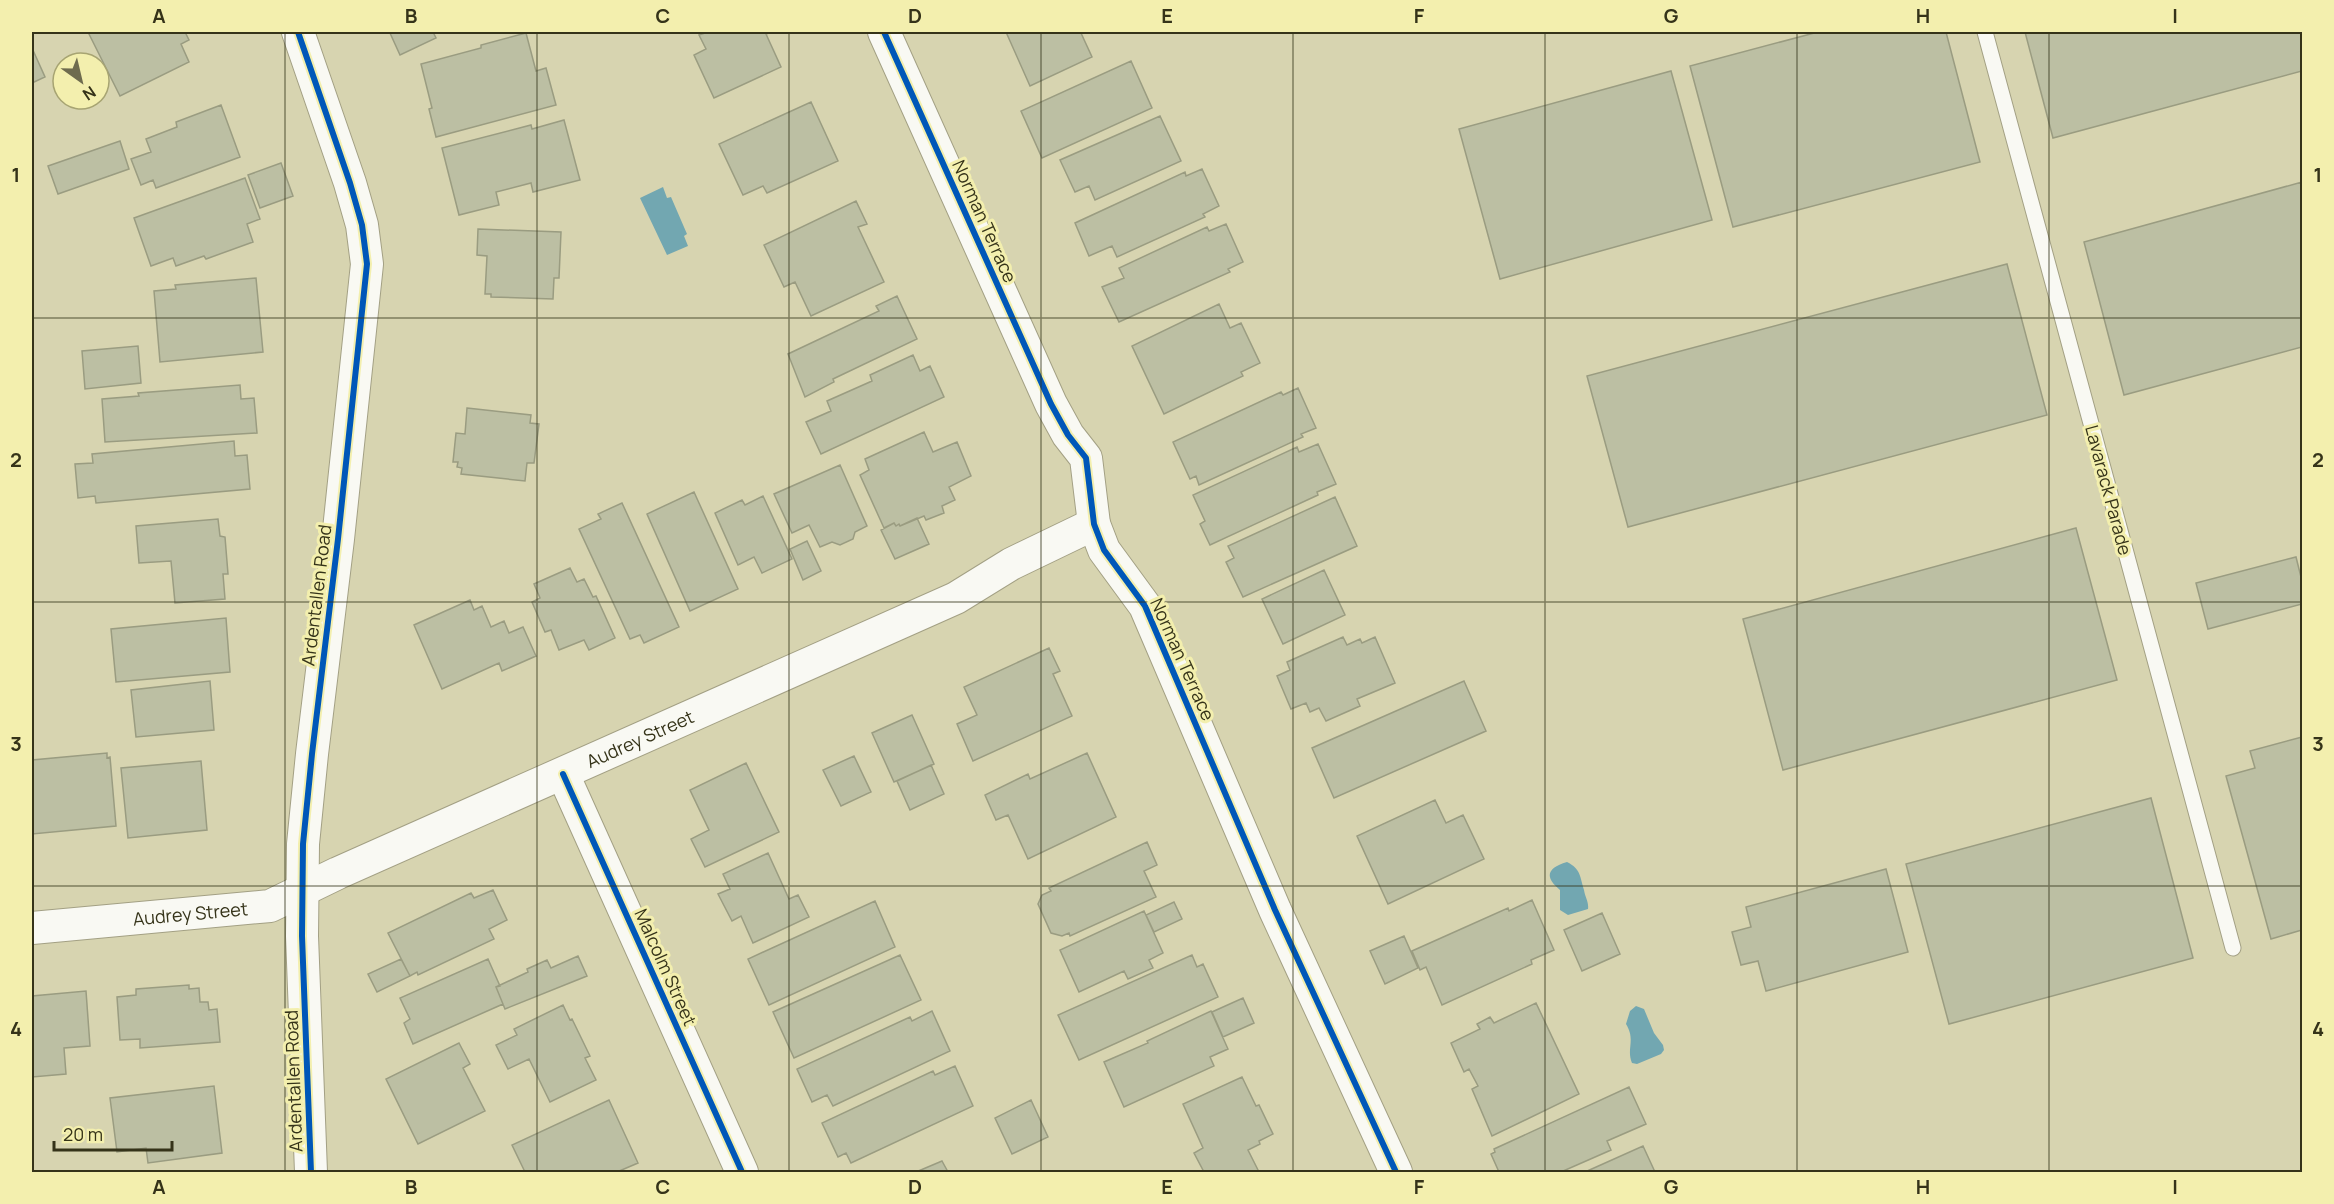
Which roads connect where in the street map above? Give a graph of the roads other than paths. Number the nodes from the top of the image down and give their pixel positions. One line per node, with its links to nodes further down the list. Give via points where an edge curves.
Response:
1 (298, 32): 6 (street, Ardentallen Road, via 350,183 364,234 367,264 310,774)
2 (884, 32): 4 (street, Norman Terrace, via 1051,404 1086,458)
3 (1985, 32): 8 (lane, Lavarack Parade)
4 (1094, 524): 5 (street, Audrey Street, via 1011,564 956,598); 11 (street, Norman Terrace, via 1104,550 1149,614 1275,910)
5 (563, 774): 6 (street, Audrey Street); 10 (street, Malcolm Street)
6 (303, 890): 7 (street, Audrey Street, via 270,906); 9 (street, Ardentallen Road)
7 (32, 928)
8 (2233, 948)
9 (311, 1173)
10 (741, 1173)
11 (1396, 1173)

